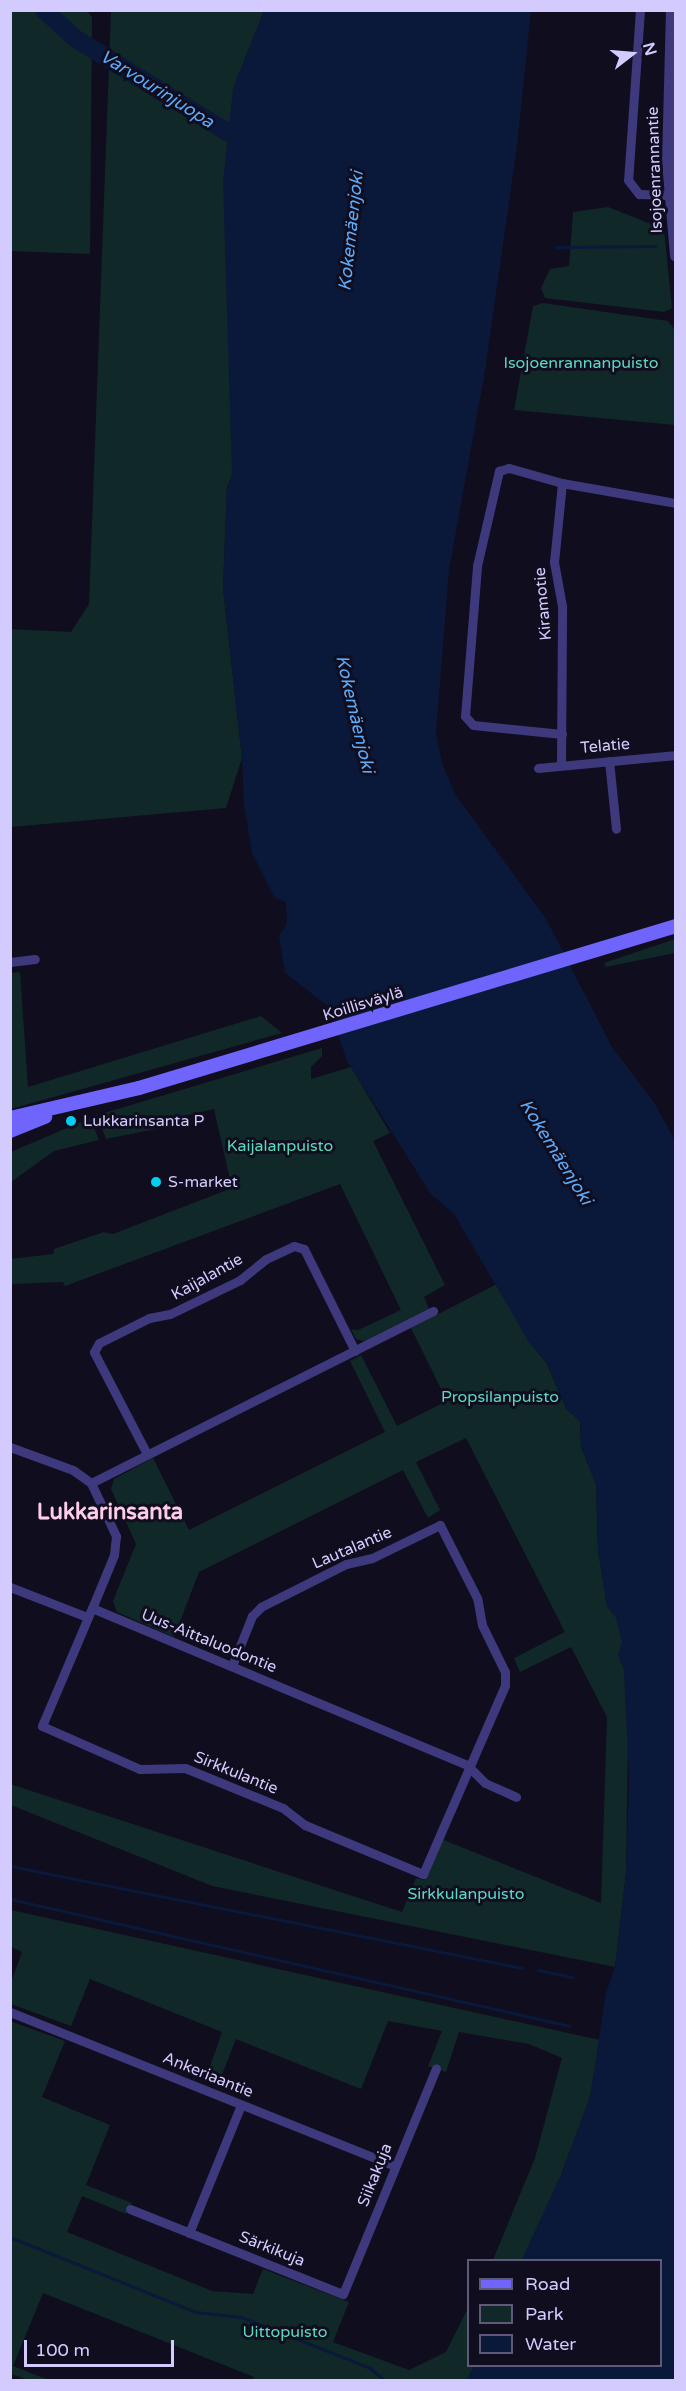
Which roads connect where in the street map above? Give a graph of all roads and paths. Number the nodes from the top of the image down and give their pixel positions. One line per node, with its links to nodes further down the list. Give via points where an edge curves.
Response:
1 (640, 10): 3 (street, via 628,180 639,194)
2 (672, 10): 3 (street, Isojoenrannantie)
3 (670, 195): 4 (street, Isojoenrannantie)
4 (675, 256)
5 (562, 483): 6 (street); 7 (street, Kiramotie, via 554,562 562,606); 7 (street, via 509,468 499,471 477,566 465,716 473,725)
6 (675, 503)
7 (562, 734): 10 (street, Kiramotie)
8 (675, 755): 9 (street, Telatie)
9 (609, 761): 10 (street, Telatie); 12 (street)
10 (561, 765): 11 (street, Telatie)
11 (538, 768)
12 (616, 830)
13 (671, 925): 16 (main road, Koillisväylä)
14 (35, 959): 15 (street)
15 (10, 962)
16 (72, 1106): 17 (main road, Koillisväylä); 18 (main road, Koillisväylä)
17 (10, 1118)
18 (10, 1131)
19 (433, 1311): 20 (street)
20 (355, 1351): 22 (street); 22 (street, Kaijalantie, via 304,1249 294,1246 266,1259 240,1280 99,1343 94,1352)
21 (10, 1447): 23 (street, via 74,1470)
22 (147, 1454): 23 (street)
23 (91, 1483): 25 (street, via 116,1536 114,1555)
24 (10, 1587): 26 (street)
25 (92, 1608): 26 (street, Sirkkulantie); 27 (street, Uus-Aittaluodontie)
26 (87, 1617): 28 (street, Sirkkulantie, via 42,1726 140,1769 185,1768 283,1808 305,1826 423,1874)
27 (232, 1666): 28 (street, Uus-Aittaluodontie); 28 (street, Lautalantie, via 252,1616 261,1607 346,1564 372,1558 440,1525 477,1598 482,1624 505,1672 505,1685)
28 (467, 1765): 29 (street, Uus-Aittaluodontie, via 485,1783)
29 (516, 1797)
30 (10, 2012): 32 (street, Ankeriaantie)
31 (436, 2068): 33 (street, Siikakuja)
32 (241, 2105): 33 (street, Ankeriaantie); 35 (street)
33 (395, 2166): 36 (street, Siikakuja)
34 (130, 2209): 35 (street, Särkikuja)
35 (189, 2233): 36 (street, Särkikuja)
36 (343, 2294)

